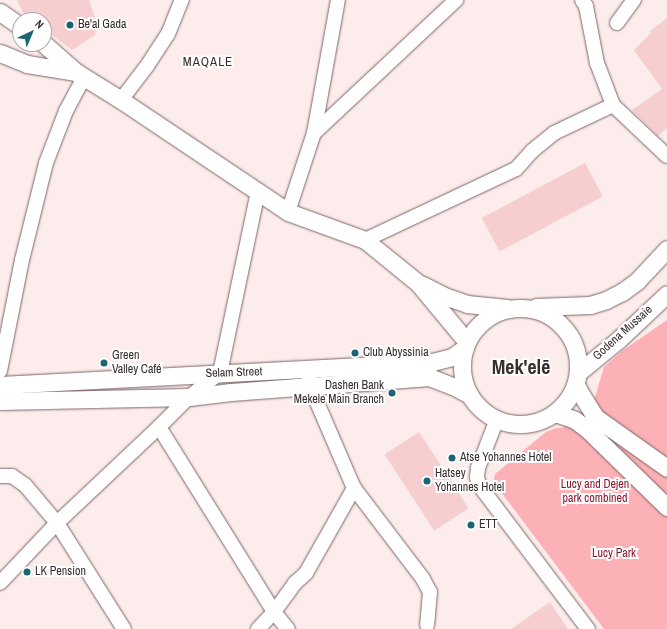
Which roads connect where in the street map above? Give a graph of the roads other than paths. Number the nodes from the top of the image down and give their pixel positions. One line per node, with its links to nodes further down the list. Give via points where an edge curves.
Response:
1 (182, 0): 12 (street, via 168,34)
2 (338, 0): 14 (street)
3 (456, 0): 14 (street)
4 (582, 0): 13 (street, via 586,6 597,64)
5 (634, 0): 8 (street)
6 (0, 12): 7 (street)
7 (12, 20)
8 (617, 23)
9 (52, 51): 11 (street)
10 (0, 53): 11 (street, via 27,64)
11 (80, 75): 12 (street); 24 (street, via 46,163 22,260)
12 (121, 100): 16 (street)
13 (613, 105): 15 (street); 18 (street, via 554,133 532,151 516,169)
14 (314, 133): 17 (street)
15 (667, 156)
16 (258, 191): 17 (street); 25 (street)
17 (288, 212): 18 (street)
18 (365, 240): 20 (street)
19 (667, 249): 22 (street, via 637,281 606,300 569,307)
20 (418, 283): 22 (street, via 467,304); 23 (street)
21 (667, 294): 27 (street, Godena Mussaie)
22 (514, 308): 23 (street, via 486,318); 27 (street, via 544,312 564,327 576,348)
23 (466, 345): 26 (street, Selam Street, via 452,357 432,362); 29 (street, via 462,372)
24 (0, 371)
25 (220, 373): 26 (street, Selam Street); 28 (street, Selam Street); 30 (street)
26 (309, 378): 29 (street, via 429,378 447,383); 30 (street, Selam Street); 37 (street)
27 (578, 378): 32 (street, via 572,395); 35 (street, via 579,391 595,417)
28 (0, 385)
29 (470, 395): 33 (street, via 486,413)
30 (189, 397): 31 (street, Selam Street); 34 (street)
31 (0, 401)
32 (555, 413): 33 (street, via 545,419 521,424); 38 (street, via 575,420 587,429)
33 (497, 419): 46 (street, via 478,468 479,485)
34 (159, 427): 39 (street); 41 (street)
35 (667, 468)
36 (0, 476): 39 (street, via 12,476 25,486)
37 (354, 488): 41 (street, via 306,573 295,583); 42 (street, via 423,579 430,592)
38 (667, 507)
39 (57, 523): 40 (street); 43 (street)
40 (0, 583)
41 (274, 612): 44 (street); 45 (street)
42 (426, 625)
43 (124, 629)
44 (258, 629)
45 (288, 629)
46 (588, 629)

